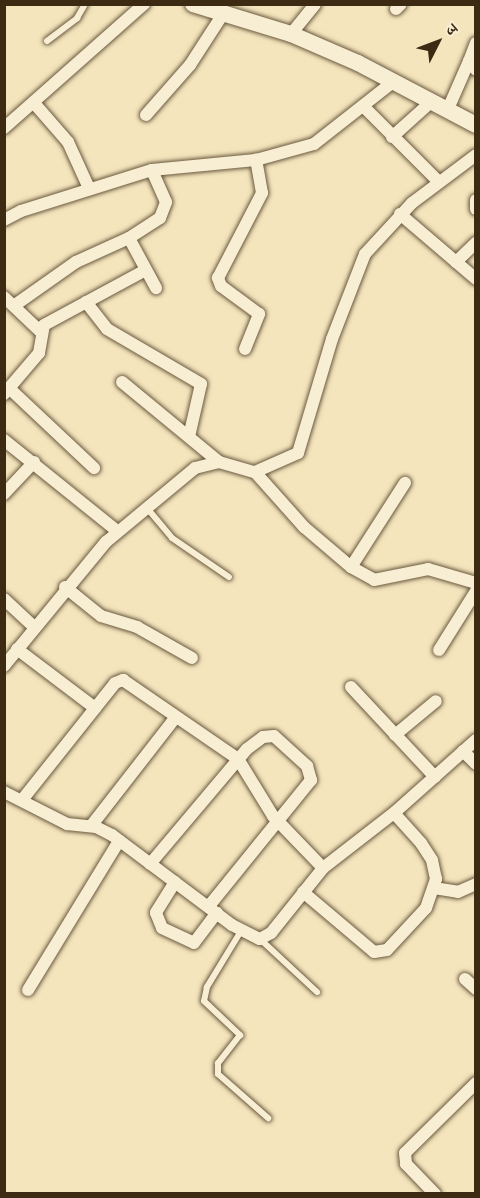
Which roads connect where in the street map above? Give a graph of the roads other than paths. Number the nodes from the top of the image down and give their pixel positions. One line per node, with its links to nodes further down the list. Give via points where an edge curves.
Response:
1 (85, 4): 7 (lane, via 77,18)
2 (144, 4): 12 (street)
3 (193, 4): 5 (street)
4 (315, 4): 6 (street)
5 (223, 14): 6 (street); 15 (street, via 190,65)
6 (291, 34): 10 (street)
7 (48, 41)
8 (476, 43): 9 (street)
9 (472, 65): 14 (street)
10 (394, 81): 11 (street); 13 (street)
11 (432, 101): 14 (street); 18 (street)
12 (34, 103): 17 (street); 23 (street, via 68,142)
13 (363, 107): 18 (street); 20 (street, via 314,144)
14 (448, 109): 16 (street)
15 (146, 115)
16 (476, 125)
17 (4, 128)
18 (392, 137): 22 (street)
19 (476, 155): 22 (street)
20 (256, 160): 21 (street); 38 (street, via 262,194 218,278 221,286 259,314)
21 (152, 170): 23 (street); 28 (street, via 163,193 164,211)
22 (438, 181): 26 (street)
23 (89, 188): 27 (street)
24 (476, 200): 25 (street)
25 (476, 208)
26 (400, 214): 30 (street); 46 (street, via 373,243 351,282 298,453 292,459)
27 (4, 220)
28 (129, 238): 31 (street); 36 (street, via 76,262)
29 (476, 243): 30 (street)
30 (456, 262): 32 (street)
31 (144, 271): 33 (street); 35 (street)
32 (476, 279)
33 (156, 288)
34 (4, 297): 36 (street)
35 (86, 302): 37 (street, via 49,321); 41 (street, via 107,329 201,384)
36 (15, 305): 37 (street)
37 (41, 332): 40 (street, via 39,353)
38 (245, 349)
39 (122, 382): 41 (street)
40 (7, 391): 45 (street)
41 (189, 437): 44 (street)
42 (4, 440): 43 (street)
43 (34, 462): 48 (street); 50 (street)
44 (219, 462): 46 (street); 49 (street, via 195,468)
45 (94, 468)
46 (255, 472): 51 (street, via 303,527)
47 (405, 483): 51 (street)
48 (4, 494)
49 (146, 507): 50 (street); 52 (lane, via 178,544)
50 (117, 531): 54 (street)
51 (351, 567): 53 (street, via 374,580 428,569)
52 (229, 577)
53 (476, 583)
54 (65, 587): 57 (street); 60 (street, via 101,616 137,627)
55 (476, 591): 59 (street)
56 (4, 599): 57 (street)
57 (34, 627): 58 (street)
58 (17, 649): 61 (street); 64 (street)
59 (439, 650)
60 (192, 658)
61 (4, 666)
62 (351, 687): 66 (street)
63 (436, 701): 66 (street)
64 (95, 708): 65 (street, via 115,683 123,680); 73 (street)
65 (176, 717): 69 (street); 76 (street)
66 (395, 735): 71 (street)
67 (476, 740): 68 (street)
68 (464, 751): 70 (street); 71 (street)
69 (238, 759): 75 (street); 75 (street, via 268,735 307,766 310,780); 78 (street)
70 (476, 765)
71 (435, 777): 74 (street)
72 (4, 792): 73 (street)
73 (22, 800): 76 (street, via 67,824)
74 (394, 813): 79 (street); 82 (street, via 432,860)
75 (278, 821): 79 (street); 84 (street)
76 (91, 826): 77 (street)
77 (119, 841): 78 (street); 89 (street)
78 (150, 864): 80 (street)
79 (322, 868): 83 (street)
80 (175, 882): 84 (street); 84 (street, via 156,913 162,928 194,942)
81 (476, 884): 82 (street, via 458,892)
82 (434, 888): 83 (street, via 426,908 379,954)
83 (303, 892): 86 (street, via 270,933)
84 (213, 909): 85 (street)
85 (241, 931): 86 (street); 92 (lane, via 207,987 204,1001 240,1035 218,1063 218,1074)
86 (260, 939): 90 (lane)
87 (465, 979): 88 (street)
88 (476, 989)
89 (28, 990)
90 (317, 992)
91 (476, 1083): 93 (street, via 405,1153 405,1164)
92 (268, 1118)
93 (435, 1194)

